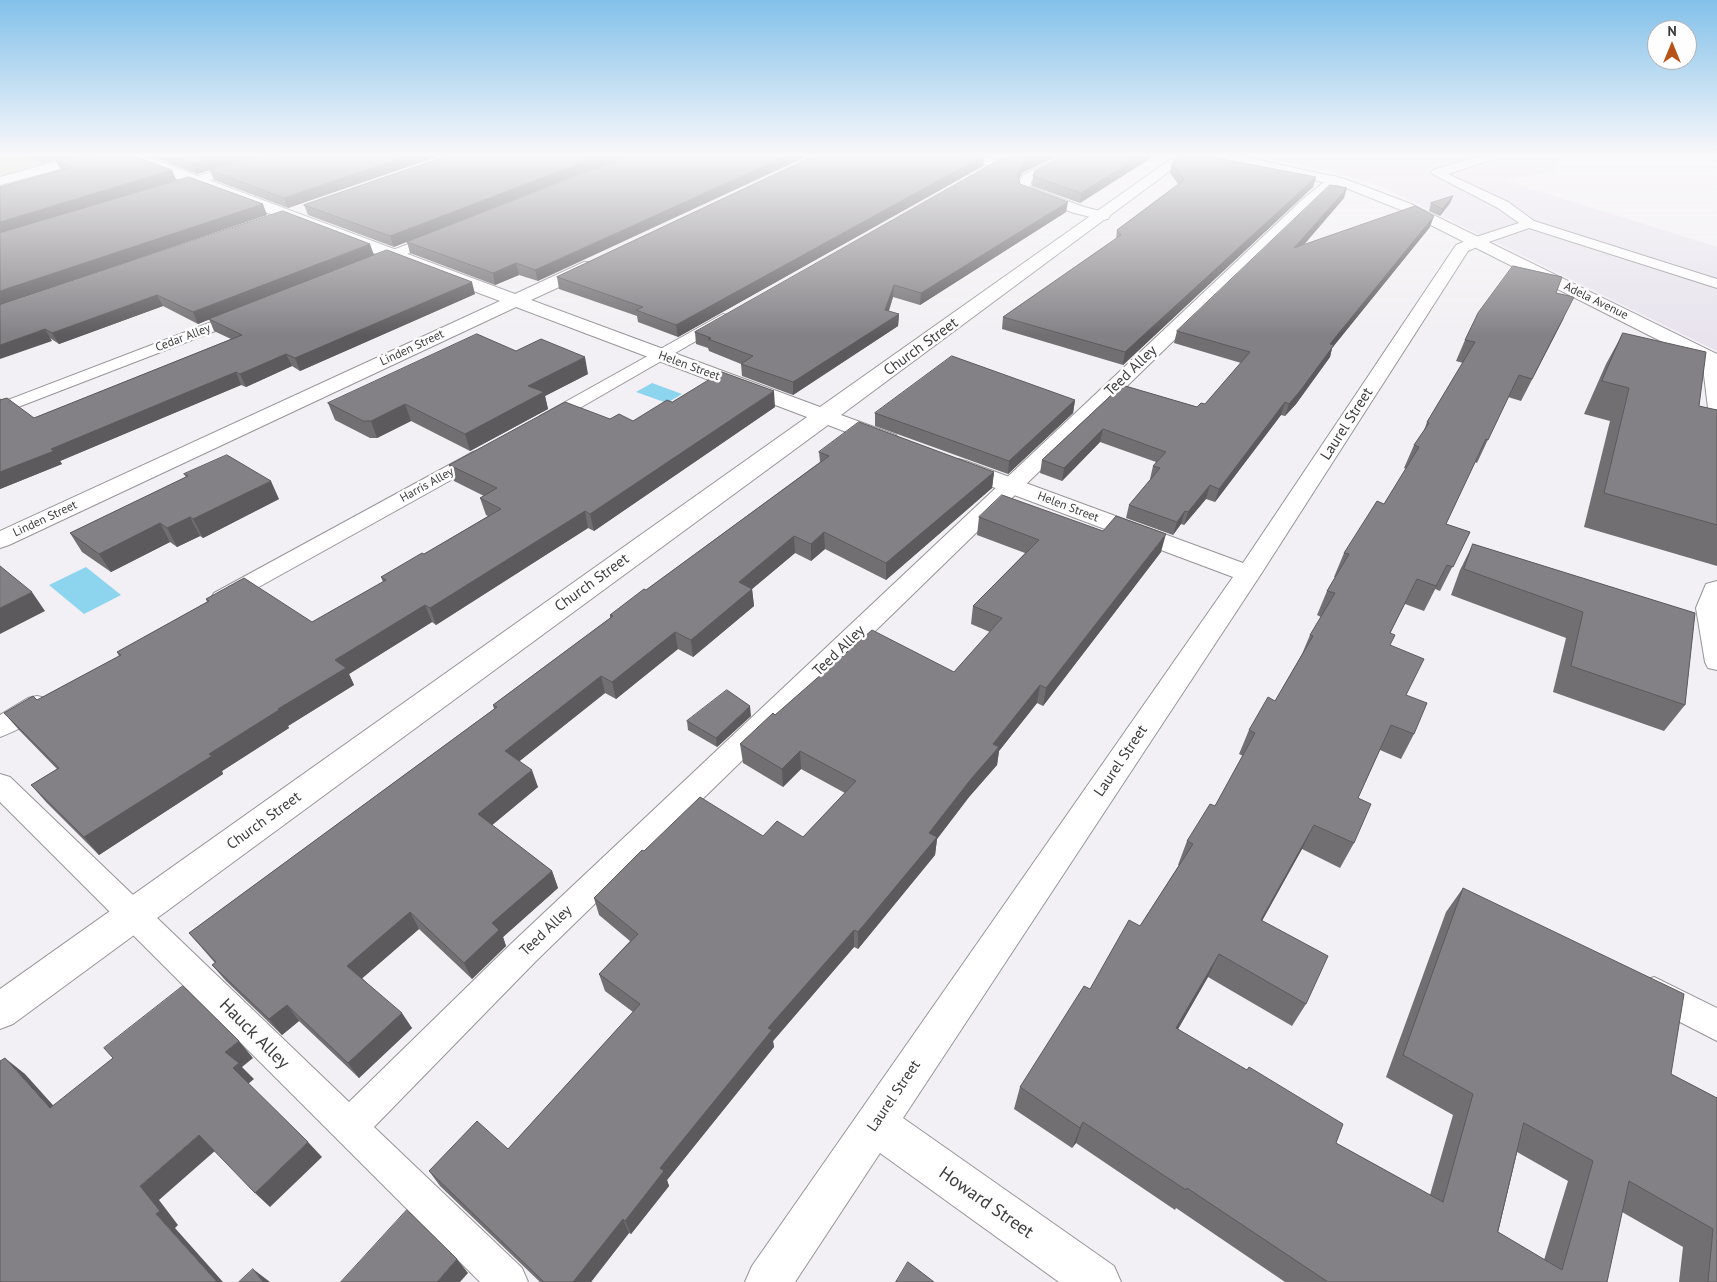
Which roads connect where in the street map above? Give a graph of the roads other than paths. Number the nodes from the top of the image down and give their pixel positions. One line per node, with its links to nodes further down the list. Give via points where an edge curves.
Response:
1 (285, 216): 7 (street)
2 (289, 216): 11 (street, Helen Street)
3 (1104, 216): 22 (street, Church Street)
4 (1294, 216): 27 (lane, Teed Alley)
5 (1422, 216): 10 (street, Adela Avenue)
6 (1518, 216): 8 (lane)
7 (260, 224)
8 (1529, 224): 10 (lane); 14 (lane)
9 (449, 233): 11 (lane)
10 (1475, 242): 19 (street, Adela Avenue); 29 (street, Laurel Street, via 1462,248)
11 (393, 255): 13 (lane); 15 (street, Helen Street)
12 (605, 258): 15 (street, Linden Street)
13 (359, 268)
14 (1717, 284)
15 (516, 300): 18 (street, Helen Street); 28 (street, Linden Street)
16 (260, 308): 21 (lane, Cedar Alley)
17 (740, 309): 18 (lane)
18 (661, 355): 22 (street, Helen Street); 23 (lane)
19 (1714, 360): 20 (lane)
20 (1717, 408)
21 (0, 409)
22 (824, 416): 24 (street, Helen Street); 36 (street, Church Street)
23 (527, 430)
24 (904, 446)
25 (492, 450): 31 (lane, Harris Alley)
26 (940, 459): 27 (street, Helen Street)
27 (1012, 486): 29 (street, Helen Street); 41 (lane, Teed Alley, via 524,952)
28 (0, 540)
29 (1248, 574): 40 (street, Laurel Street)
30 (1717, 588): 32 (lane, via 1707,608)
31 (204, 607)
32 (1717, 662)
33 (51, 696): 34 (lane)
34 (0, 726)
35 (0, 785): 36 (lane, Hauck Alley)
36 (133, 915): 38 (street, Church Street); 41 (lane, Hauck Alley)
37 (1629, 980): 39 (lane)
38 (0, 1011)
39 (1717, 1025)
40 (875, 1124): 43 (street, Laurel Street); 44 (street, Howard Street)
41 (349, 1127): 42 (lane, Hauck Alley)
42 (508, 1282)
43 (768, 1282)
44 (1098, 1282)

